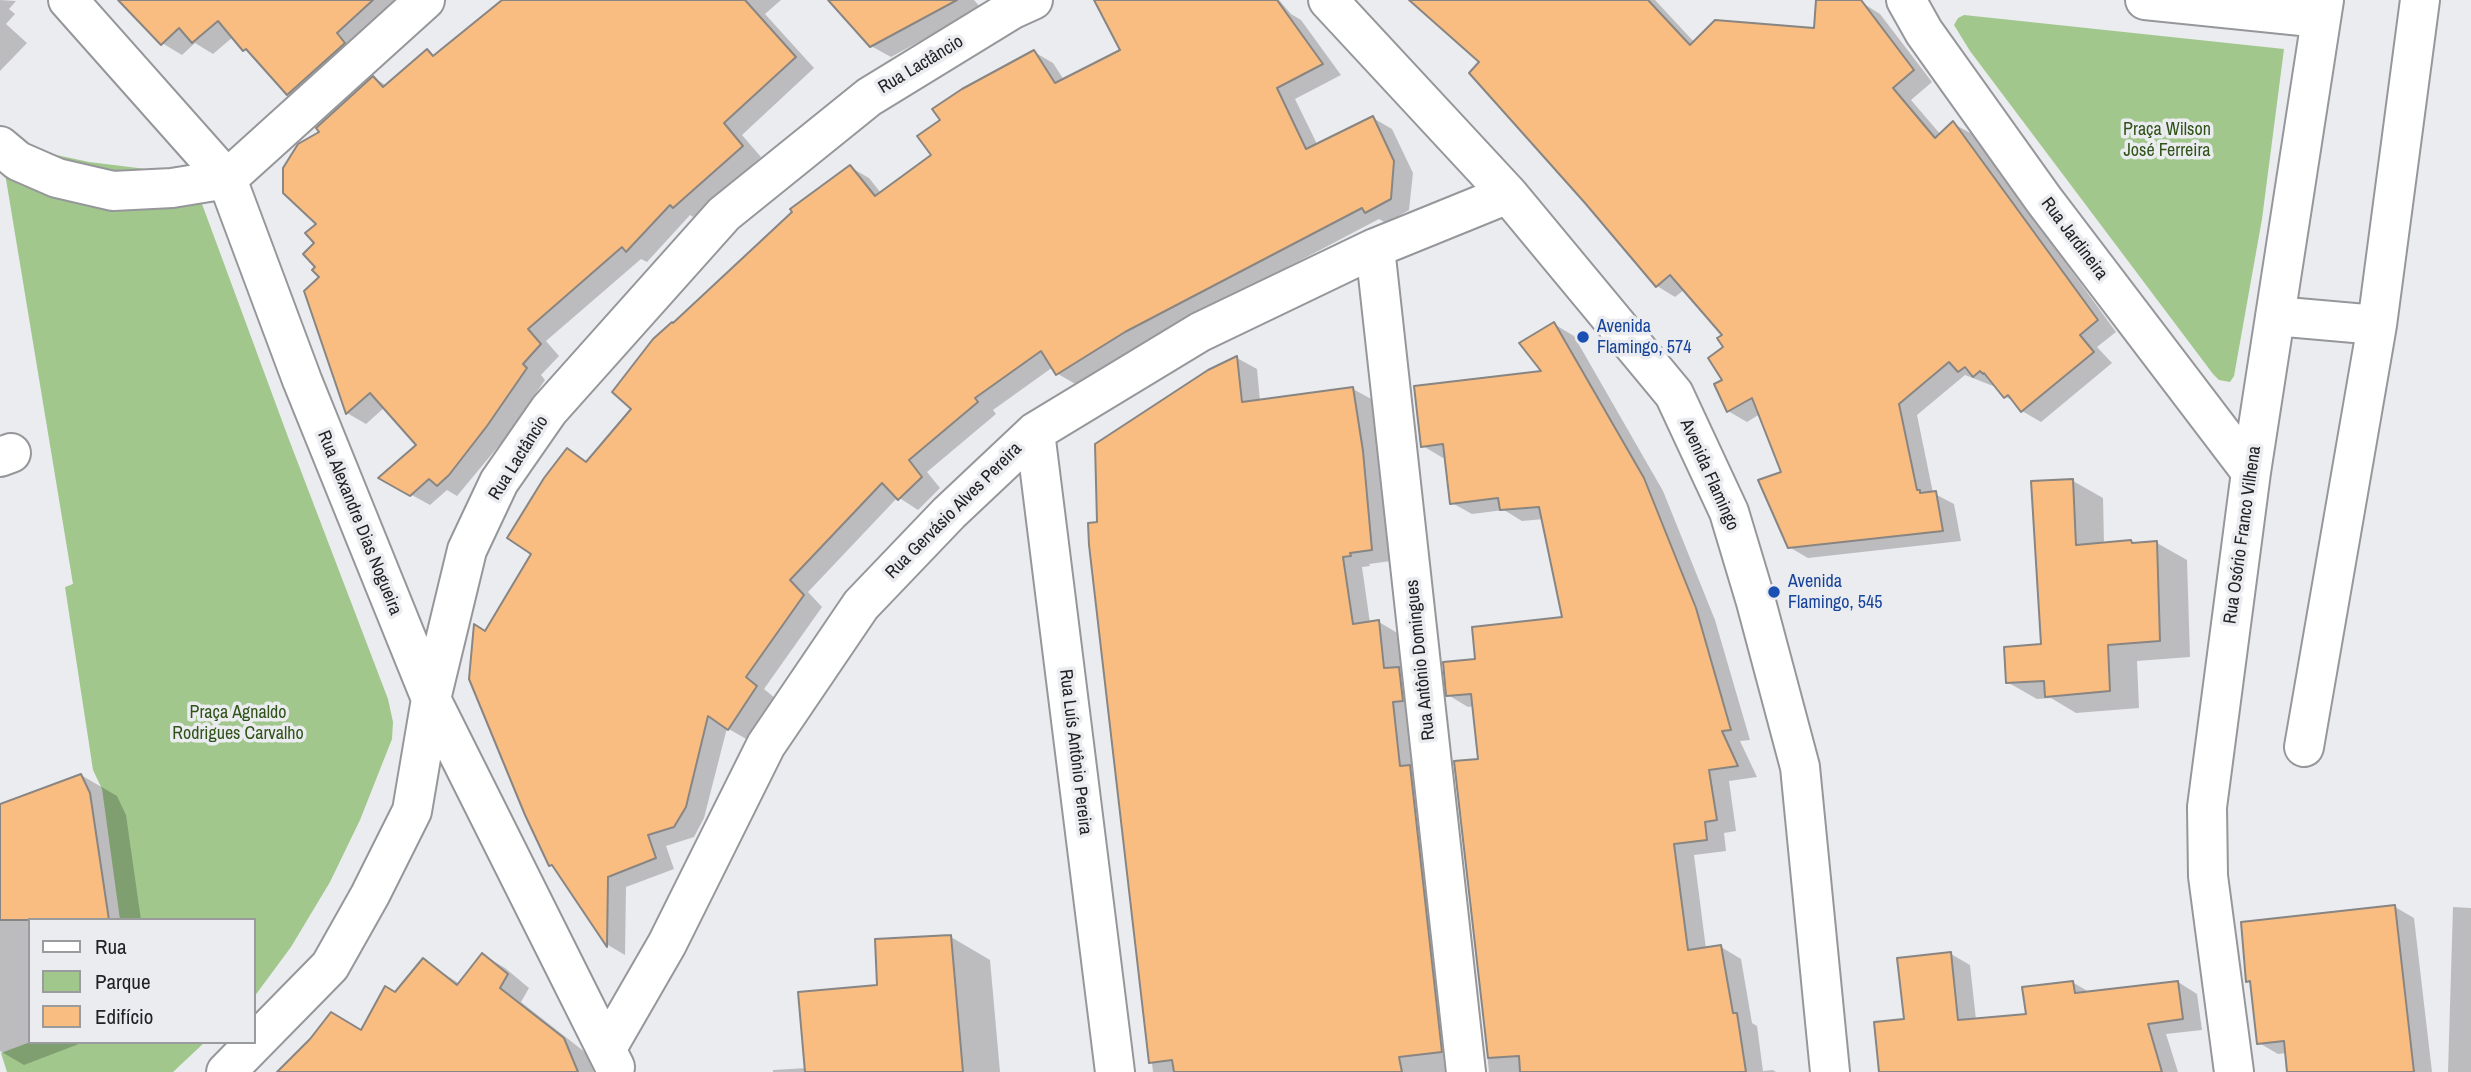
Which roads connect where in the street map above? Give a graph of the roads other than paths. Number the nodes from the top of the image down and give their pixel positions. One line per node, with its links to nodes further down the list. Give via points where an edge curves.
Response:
1 (68, 0): 10 (street, Rua Alexandre Dias Nogueira)
2 (425, 0): 10 (street)
3 (1033, 0): 17 (street, Rua Lactâncio, via 869,96 724,214 549,410 499,482 467,550)
4 (1328, 0): 11 (street, Avenida Flamingo)
5 (1906, 0): 16 (street, Rua Jardineira, via 2044,200)
6 (2145, 0): 8 (street)
7 (2420, 0): 14 (street)
8 (2323, 9): 13 (street, Rua Osório Franco Vilhena)
9 (0, 146): 10 (street, via 18,161 57,178 113,191)
10 (227, 179): 17 (street, Rua Alexandre Dias Nogueira)
11 (1508, 194): 12 (street, Rua Gervásio Alves Pereira); 25 (street, Avenida Flamingo, via 1674,394 1729,512 1800,767)
12 (1375, 248): 15 (street, Rua Gervásio Alves Pereira, via 1200,332); 24 (street, Rua Antônio Domingues)
13 (2275, 316): 14 (street); 16 (street, Rua Osório Franco Vilhena)
14 (2377, 325): 18 (street)
15 (1035, 432): 21 (street, Rua Gervásio Alves Pereira, via 948,513 861,605 766,745); 23 (street, Rua Luís Antônio Pereira)
16 (2251, 472): 26 (street, Rua Osório Franco Vilhena, via 2207,807 2208,876)
17 (430, 699): 19 (street, Rua Lactâncio, via 412,811 370,895 330,966); 21 (street, Rua Alexandre Dias Nogueira)
18 (2304, 747)
19 (256, 1041)
20 (253, 1044): 22 (street, Rua Lactâncio)
21 (612, 1060)
22 (226, 1072)
23 (1115, 1072)
24 (1466, 1072)
25 (1830, 1072)
26 (2234, 1072)

